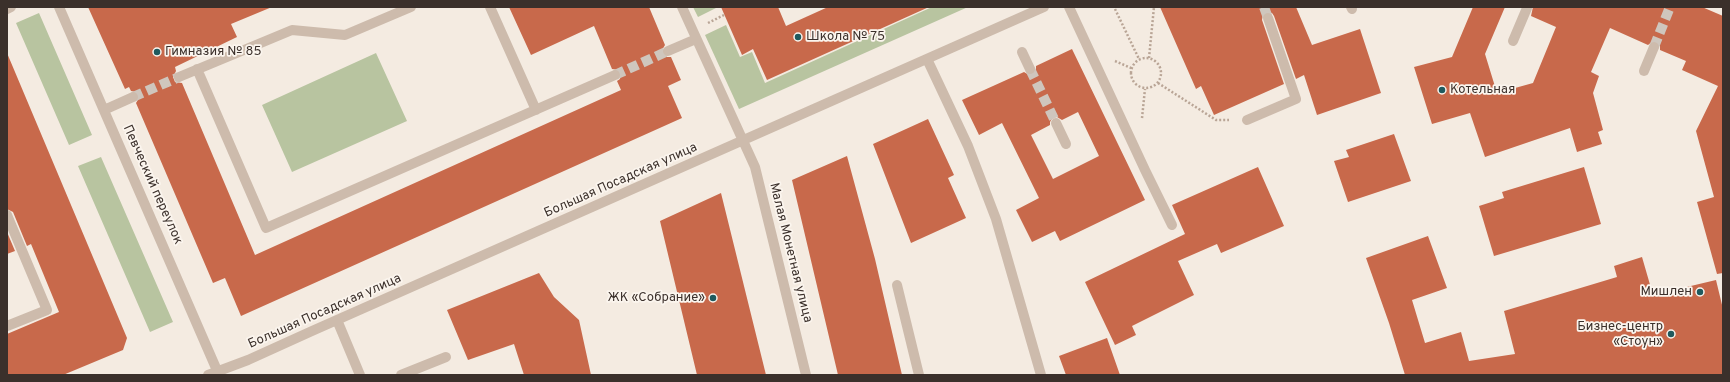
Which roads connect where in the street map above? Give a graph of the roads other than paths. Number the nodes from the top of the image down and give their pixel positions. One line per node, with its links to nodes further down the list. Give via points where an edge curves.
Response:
1 (11, 7): 9 (street)
2 (59, 7): 23 (street, Певческий переулок)
3 (411, 7): 17 (street, via 345,35 292,30)
4 (490, 7): 24 (street)
5 (682, 7): 11 (street, Малая Монетная улица)
6 (1044, 7): 16 (street, Большая Посадская улица)
7 (1069, 7): 30 (street)
8 (1527, 8): 12 (street)
9 (7, 9)
10 (1268, 18): 25 (street, via 1296,99)
11 (696, 39): 14 (street); 27 (street, Малая Монетная улица)
12 (1513, 41)
13 (1654, 47): 19 (street)
14 (668, 51)
15 (1022, 52): 18 (street)
16 (927, 59): 27 (street, Большая Посадская улица); 41 (street, via 968,146 996,219)
17 (197, 69): 21 (street); 24 (street, via 266,228)
18 (1030, 69)
19 (1644, 71)
20 (615, 75): 24 (street)
21 (179, 77)
22 (133, 97): 23 (street)
23 (104, 110): 35 (street, Певческий переулок)
24 (536, 110)
25 (1247, 120)
26 (1056, 123): 28 (street)
27 (744, 140): 32 (street, Большая Посадская улица); 39 (street, Малая Монетная улица, via 758,177)
28 (1066, 144)
29 (7, 215): 33 (street, via 47,310)
30 (1172, 225)
31 (897, 285): 40 (street)
32 (337, 320): 35 (street, Большая Посадская улица); 37 (street)
33 (7, 326)
34 (446, 357): 38 (street)
35 (218, 373): 36 (street, Большая Посадская улица)
36 (208, 375)
37 (360, 375)
38 (401, 375)
39 (806, 375)
40 (919, 375)
41 (1041, 375)

